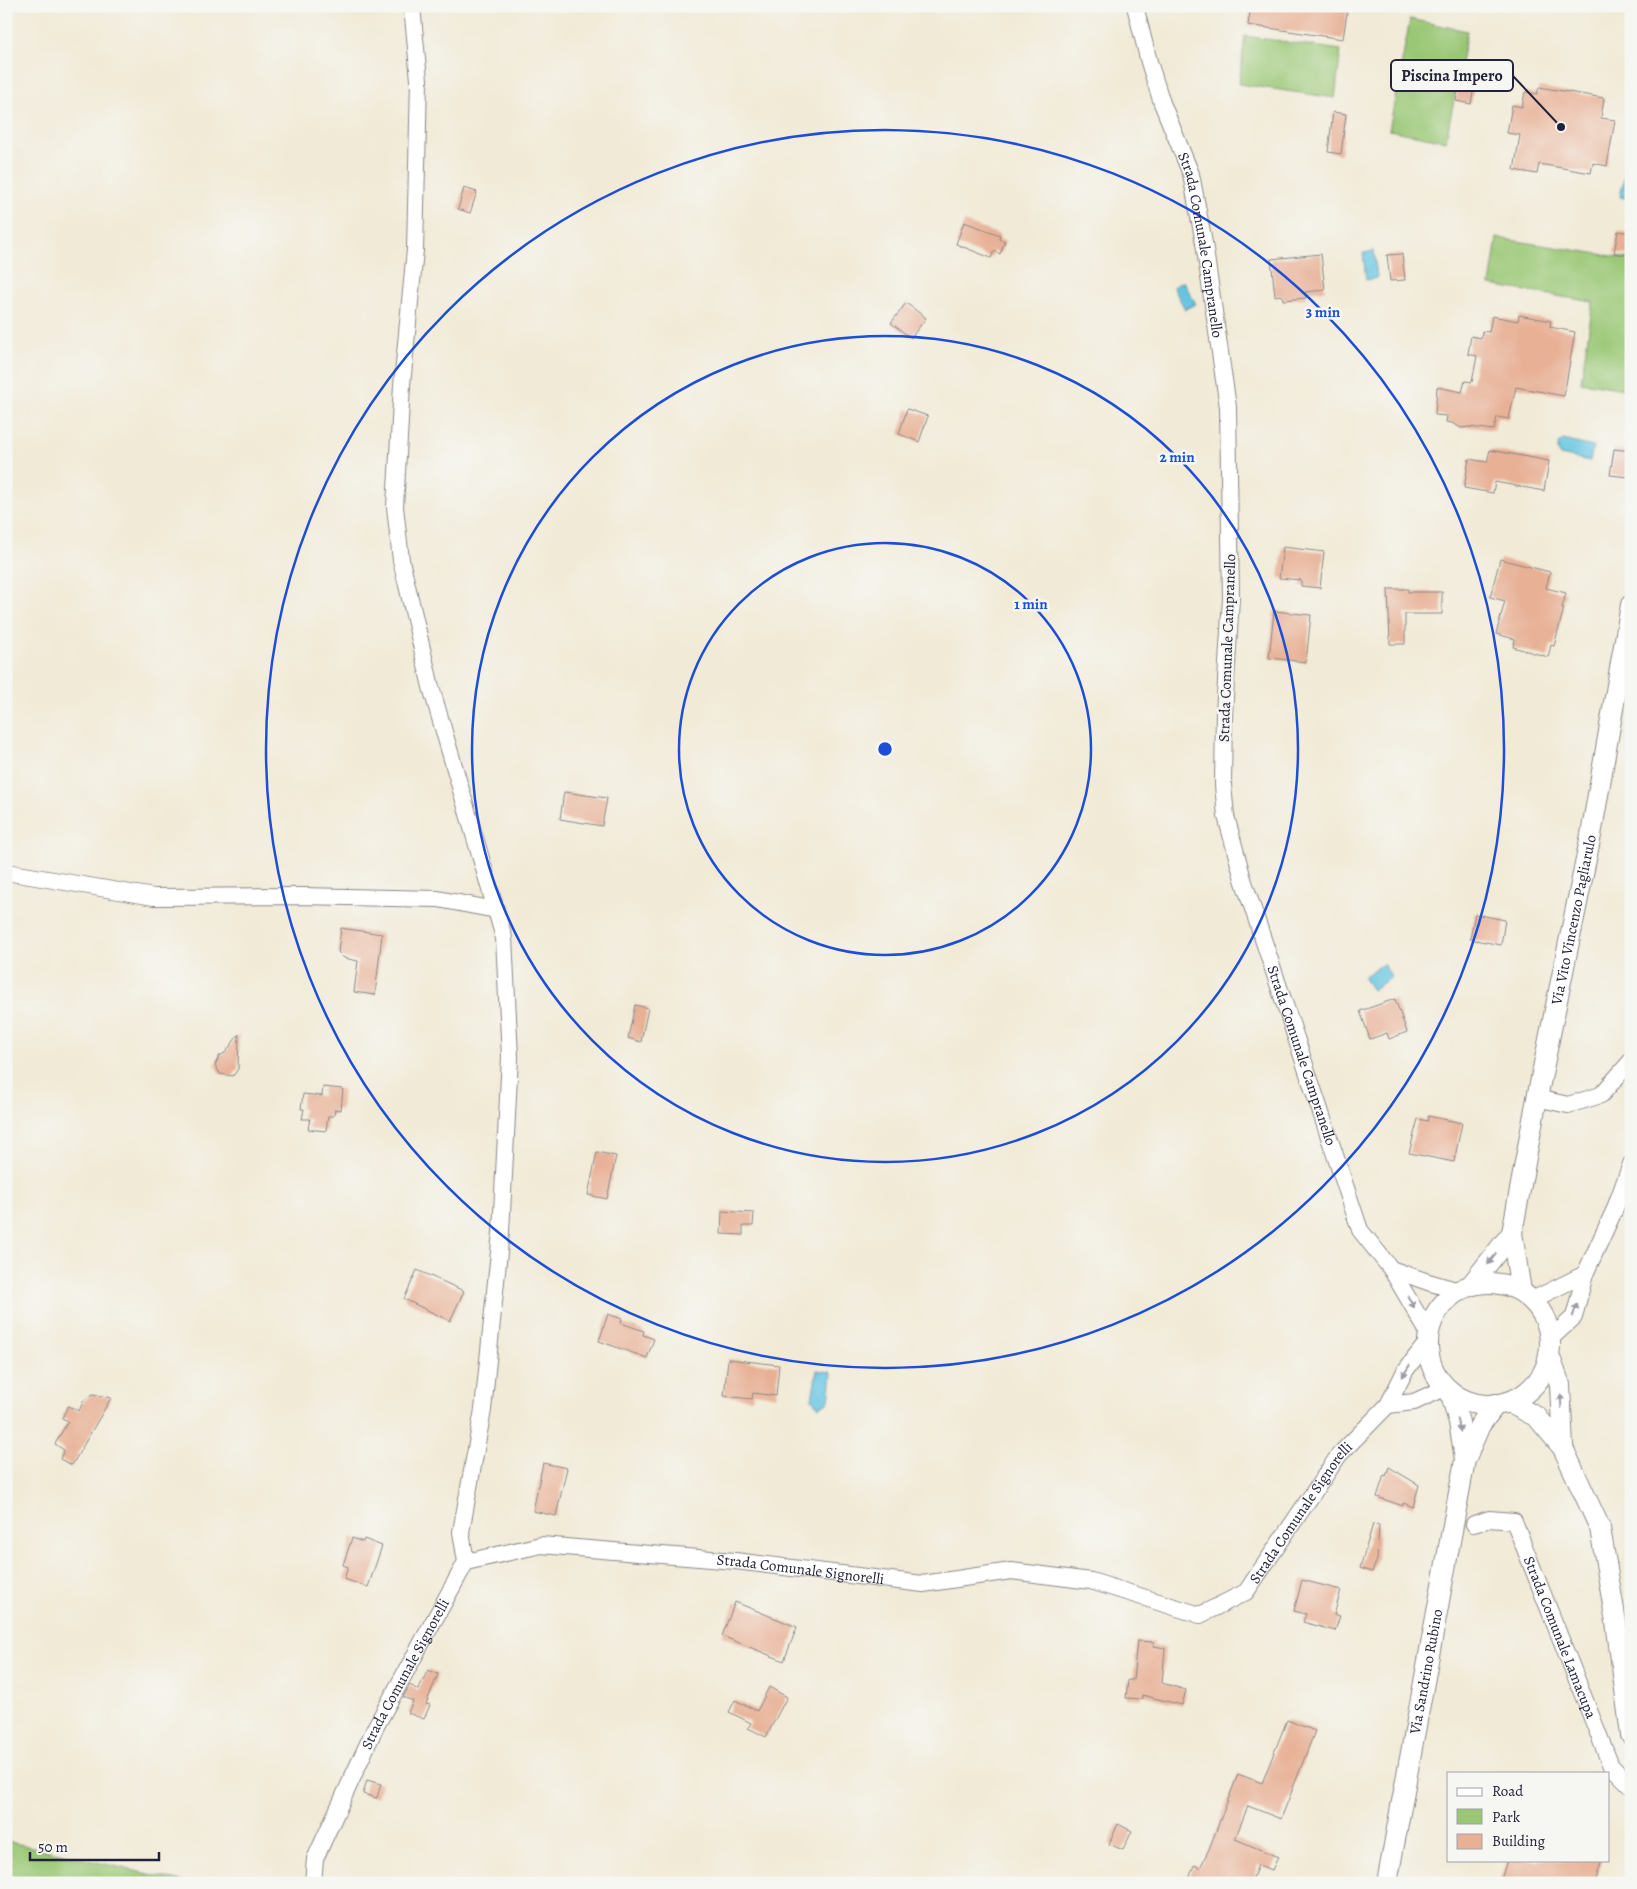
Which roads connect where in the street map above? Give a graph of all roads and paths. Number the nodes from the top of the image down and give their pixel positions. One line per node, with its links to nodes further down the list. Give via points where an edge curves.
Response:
1 (412, 6): 5 (street, via 419,80 415,250 395,507 401,560 432,687)
2 (1135, 6): 10 (street, Strada Comunale Campranello, via 1159,95 1191,174 1228,407 1231,598 1224,714 1226,816 1243,879 1360,1230)
3 (1631, 605): 7 (street, Via Vito Vincenzo Pagliarulo, via 1591,835)
4 (6, 872): 5 (street, via 154,897 438,899)
5 (496, 910): 22 (street, via 504,938 510,1057 500,1242 483,1410 461,1532)
6 (1631, 1060): 7 (street, via 1601,1095 1568,1105)
7 (1537, 1098): 9 (street, Via Vito Vincenzo Pagliarulo)
8 (1631, 1164): 11 (street)
9 (1512, 1233): 12 (street, Via Vito Vincenzo Pagliarulo, one-way to 12); 13 (street, Via Vito Vincenzo Pagliarulo)
10 (1391, 1270): 12 (street); 14 (street, Strada Comunale Campranello, one-way to 14)
11 (1585, 1274): 13 (street); 15 (street, one-way to 11, via 1574,1317)
12 (1465, 1288): 13 (street, via 1488,1282 1505,1285); 14 (street, via 1445,1302 1434,1317)
13 (1527, 1296): 15 (street, via 1547,1324)
14 (1429, 1338): 16 (street, via 1430,1358 1436,1374); 18 (street, Strada Comunale Signorelli, one-way to 18, via 1404,1371)
15 (1550, 1347): 17 (street, via 1544,1370 1535,1384 1523,1395); 19 (street, one-way to 15, via 1560,1386)
16 (1449, 1389): 17 (street, via 1480,1404); 18 (street, via 1414,1402); 20 (street, Via Sandrino Rubino, one-way to 20, via 1459,1422)
17 (1502, 1403): 19 (street, via 1537,1417); 20 (street, Via Sandrino Rubino, via 1480,1425)
18 (1388, 1405): 22 (street, Strada Comunale Signorelli, via 1340,1456 1246,1592 1200,1614 1091,1581 1011,1571 923,1584 735,1561 541,1545)
19 (1563, 1448): 23 (street, via 1600,1528)
20 (1465, 1460): 26 (street, Via Sandrino Rubino)
21 (1474, 1524): 24 (street, Strada Comunale Lamacupa, via 1489,1519 1514,1521 1611,1766)
22 (466, 1562): 25 (street, Strada Comunale Signorelli, via 376,1726 315,1859)
23 (1631, 1735)
24 (1631, 1786)
25 (313, 1883)
26 (1387, 1883)

